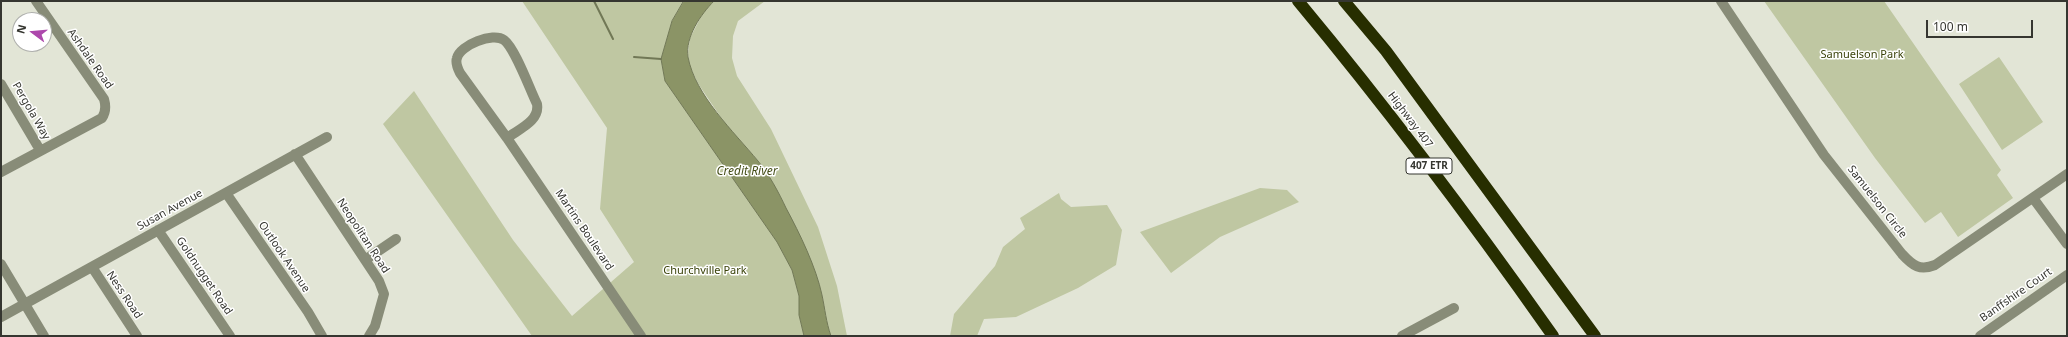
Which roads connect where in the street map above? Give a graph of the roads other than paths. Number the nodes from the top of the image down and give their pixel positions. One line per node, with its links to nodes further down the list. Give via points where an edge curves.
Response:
1 (36, 1): 8 (street, Ashdale Road, via 106,105 102,118)
2 (1298, 1): 31 (highway, Highway 407 / 407 ETR, via 1361,78 1494,252)
3 (1344, 1): 32 (highway, Highway 407 / 407 ETR, via 1386,51)
4 (1721, 1): 13 (street, Samuelson Circle, via 1824,155 1902,254 1918,267 1926,269 1936,265)
5 (1, 84): 8 (street, Pergola Way)
6 (327, 136): 9 (street, Susan Avenue)
7 (507, 138): 7 (street, Martins Boulevard, via 463,78 457,65 459,54 486,38 498,37 508,44 537,104 534,119); 29 (street, Martins Boulevard)
8 (40, 150): 10 (street, Ashdale Road)
9 (295, 154): 12 (street, Susan Avenue); 17 (street, Neopolitan Road)
10 (1, 172)
11 (2067, 174): 13 (street, Samuelson Circle)
12 (226, 193): 14 (street, Susan Avenue); 27 (street, Outlook Avenue)
13 (2033, 198): 16 (street)
14 (158, 230): 19 (street, Susan Avenue); 26 (street, Goldnugget Road)
15 (396, 238): 17 (street)
16 (2067, 244)
17 (365, 260): 28 (street, Neopolitan Road, via 384,294 376,326)
18 (1, 264): 21 (street)
19 (92, 267): 21 (street, Susan Avenue); 25 (street, Ness Road)
20 (2067, 275): 33 (street, Banffshire Court)
21 (24, 305): 23 (street, Susan Avenue); 24 (street)
22 (1454, 308): 30 (street)
23 (1, 316)
24 (44, 336)
25 (138, 336)
26 (230, 336)
27 (322, 336)
28 (369, 336)
29 (641, 336)
30 (1402, 336)
31 (1553, 336)
32 (1595, 336)
33 (1980, 336)

